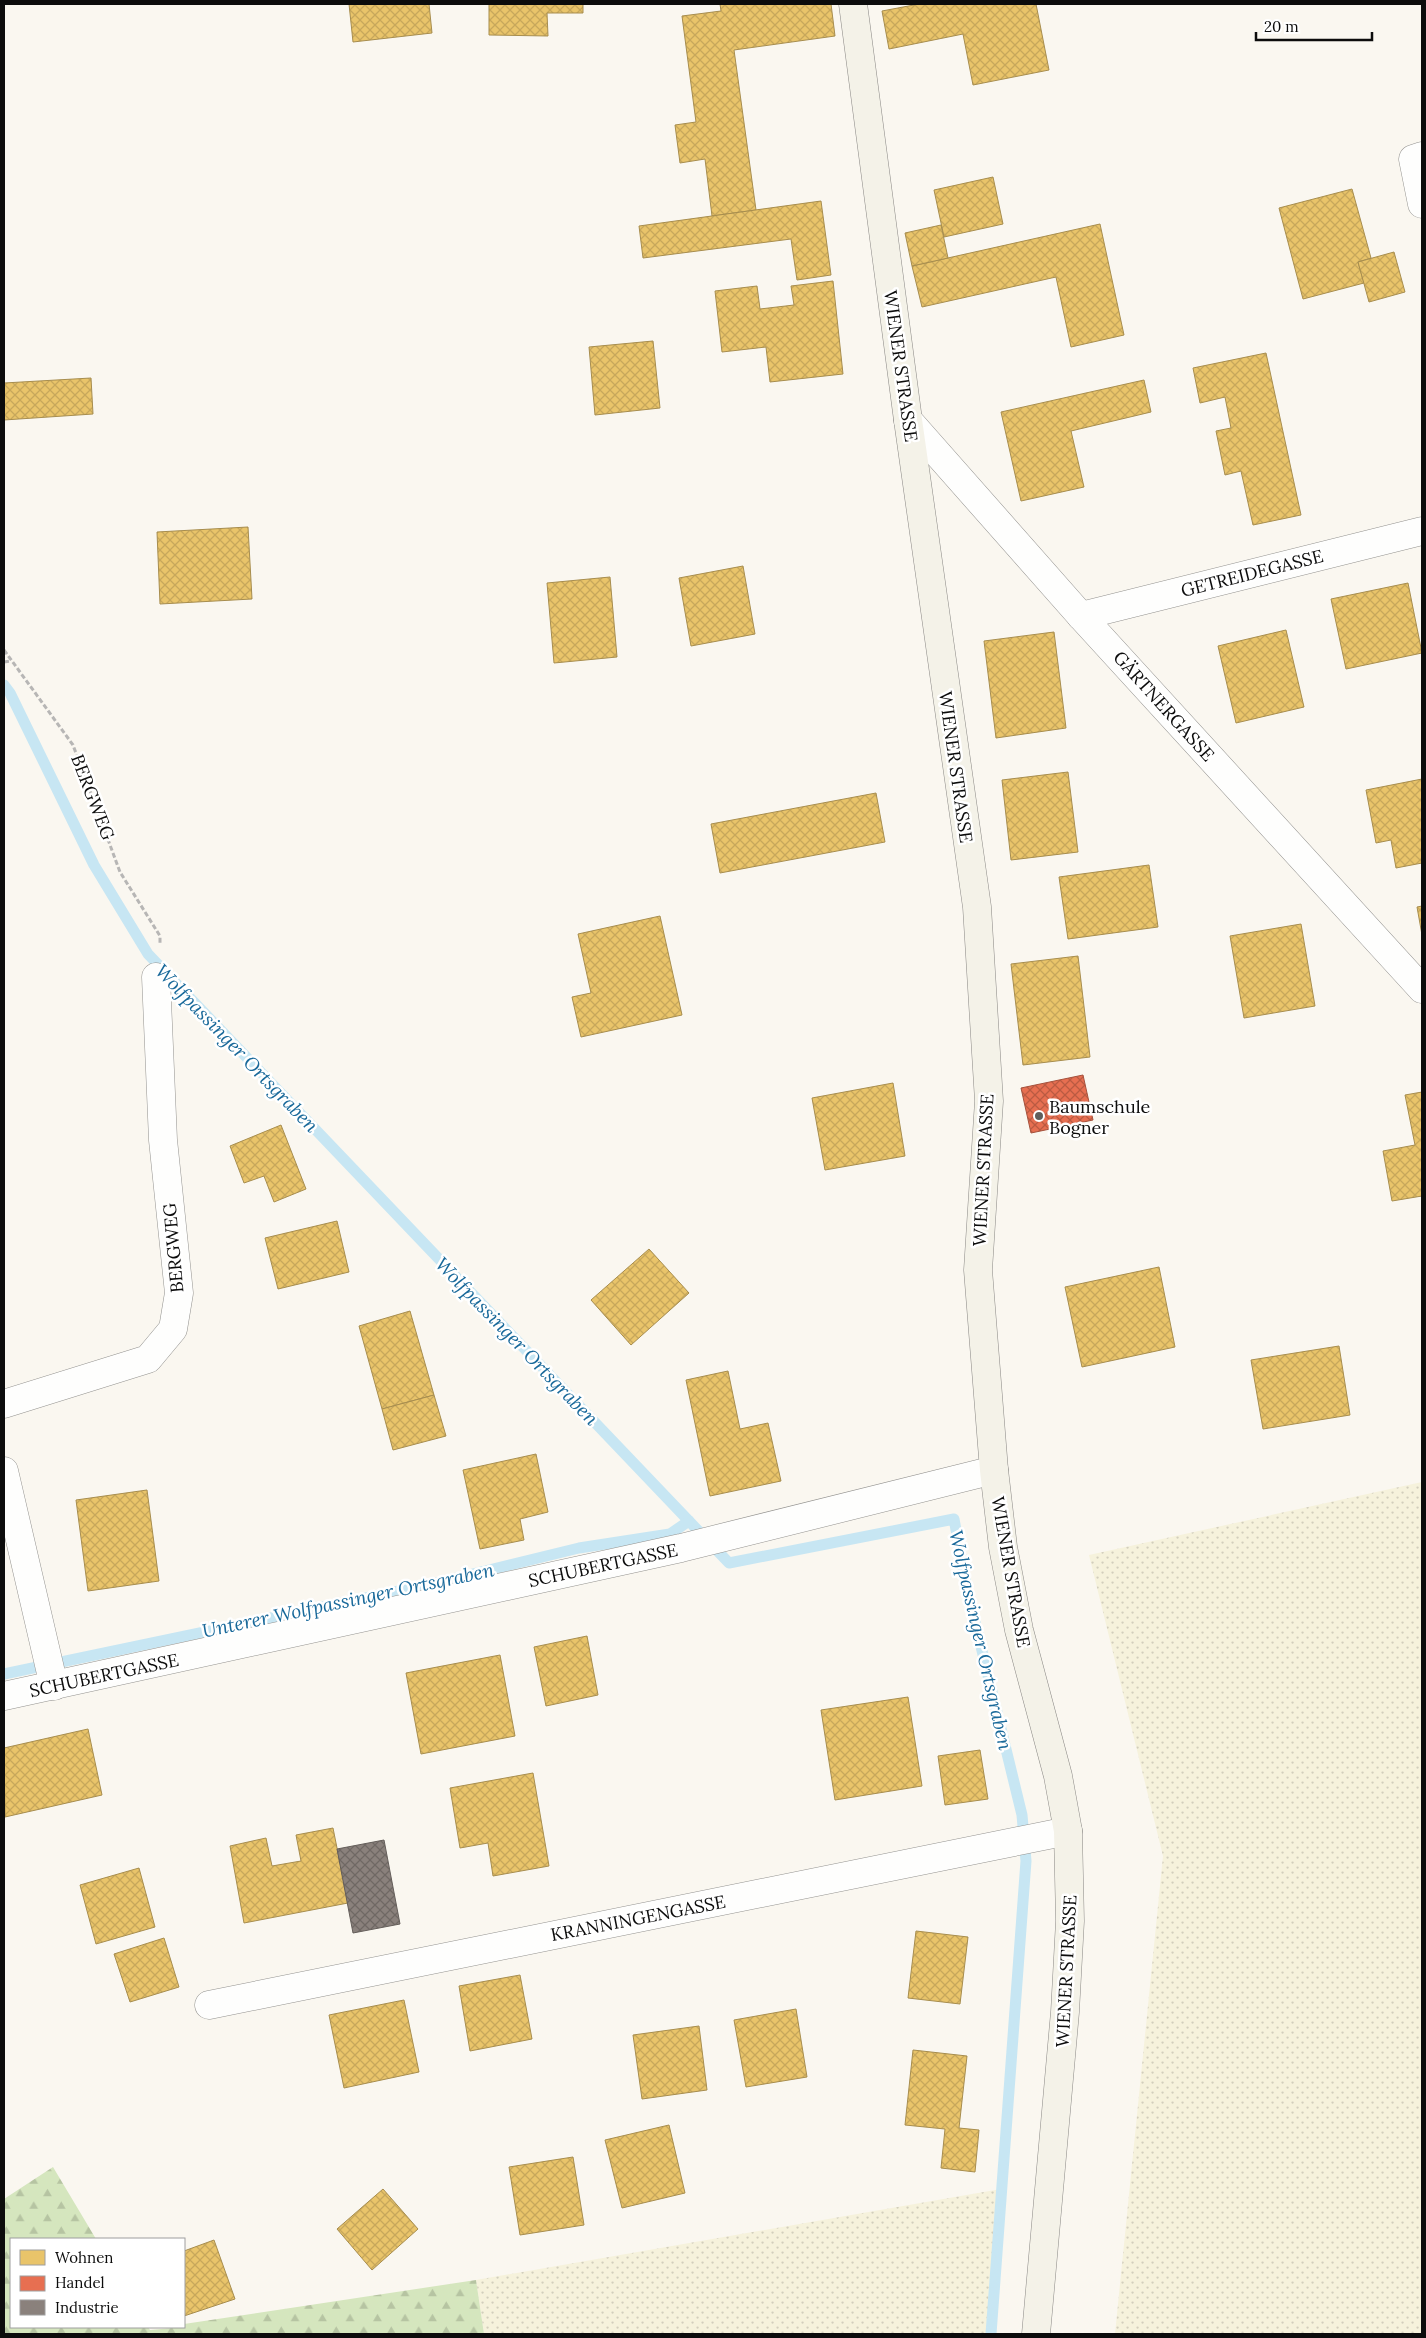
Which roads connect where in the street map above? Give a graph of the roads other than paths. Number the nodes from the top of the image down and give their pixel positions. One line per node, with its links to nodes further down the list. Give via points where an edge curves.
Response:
1 (853, 4): 4 (main road, WIENER STRASSE)
2 (1422, 156): 3 (street, via 1413,159)
3 (1422, 204)
4 (908, 420): 6 (street, GÄRTNERGASSE); 10 (main road, WIENER STRASSE, via 977,907 988,1101 978,1270)
5 (1422, 531): 6 (street, GETREIDEGASSE)
6 (1081, 616): 8 (street, GÄRTNERGASSE)
7 (158, 965): 9 (street, BERGWEG, via 162,1140 179,1293 173,1329 148,1359)
8 (1422, 990)
9 (4, 1404)
10 (994, 1470): 12 (street, SCHUBERTGASSE, via 681,1548); 14 (main road, WIENER STRASSE, via 1003,1547 1018,1630 1058,1776)
11 (4, 1471): 12 (street)
12 (50, 1671): 13 (street, SCHUBERTGASSE)
13 (4, 1696)
14 (1068, 1830): 15 (street, KRANNINGENGASSE); 16 (main road, WIENER STRASSE, via 1070,1921 1065,2012)
15 (209, 2005)
16 (1036, 2334)

